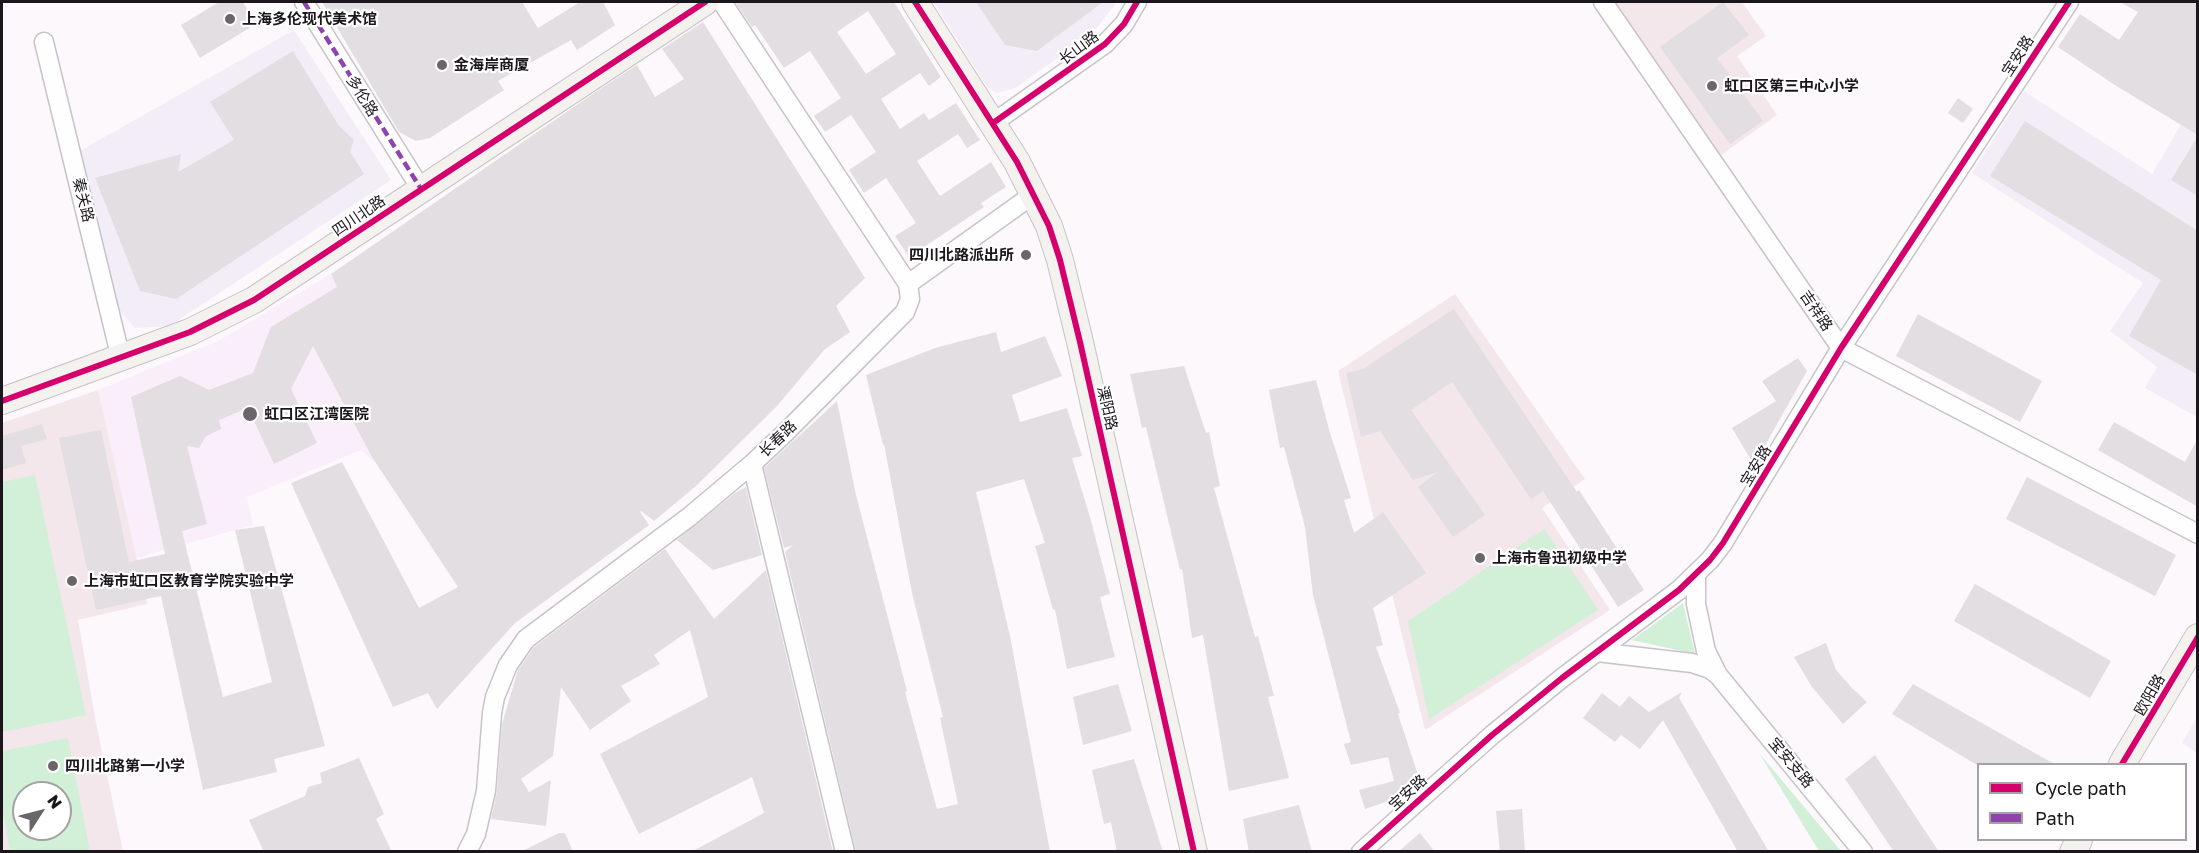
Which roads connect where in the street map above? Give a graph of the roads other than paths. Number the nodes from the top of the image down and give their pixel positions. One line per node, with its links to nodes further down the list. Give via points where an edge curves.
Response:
1 (304, 2): 10 (street, 多伦路)
2 (705, 2): 10 (street, 四川北路)
3 (722, 2): 12 (street)
4 (915, 2): 9 (street, 溧阳路)
5 (1137, 2): 9 (street, 长山路, via 1105,44)
6 (1603, 2): 13 (street, 吉祥路)
7 (2069, 2): 13 (street, 宝安路)
8 (44, 42): 14 (street, 秦关路)
9 (993, 123): 11 (street, 溧阳路)
10 (421, 189): 14 (street, 四川北路, via 254,300 190,332)
11 (1034, 194): 12 (street); 25 (street, 溧阳路, via 1060,260 1080,342)
12 (908, 284): 16 (street, 长春路, via 910,299 905,312)
13 (1841, 348): 17 (street, 吉祥路); 18 (street, 宝安路, via 1723,543)
14 (121, 359): 15 (street, 四川北路)
15 (2, 401)
16 (752, 464): 23 (street, 长春路, via 689,517 537,628 517,650 495,697 486,791 476,834); 24 (street)
17 (2198, 534)
18 (1696, 575): 20 (street, 宝安路); 21 (street, 宝安支路, via 1696,604 1706,651)
19 (2198, 637): 22 (street, 欧阳路)
20 (1597, 652): 21 (street, 宝安支路, via 1692,663); 26 (street, 宝安路, via 1492,735)
21 (1718, 675): 27 (street, 宝安支路)
22 (2123, 763)
23 (467, 852)
24 (845, 852)
25 (1194, 852)
26 (1361, 852)
27 (1863, 852)

